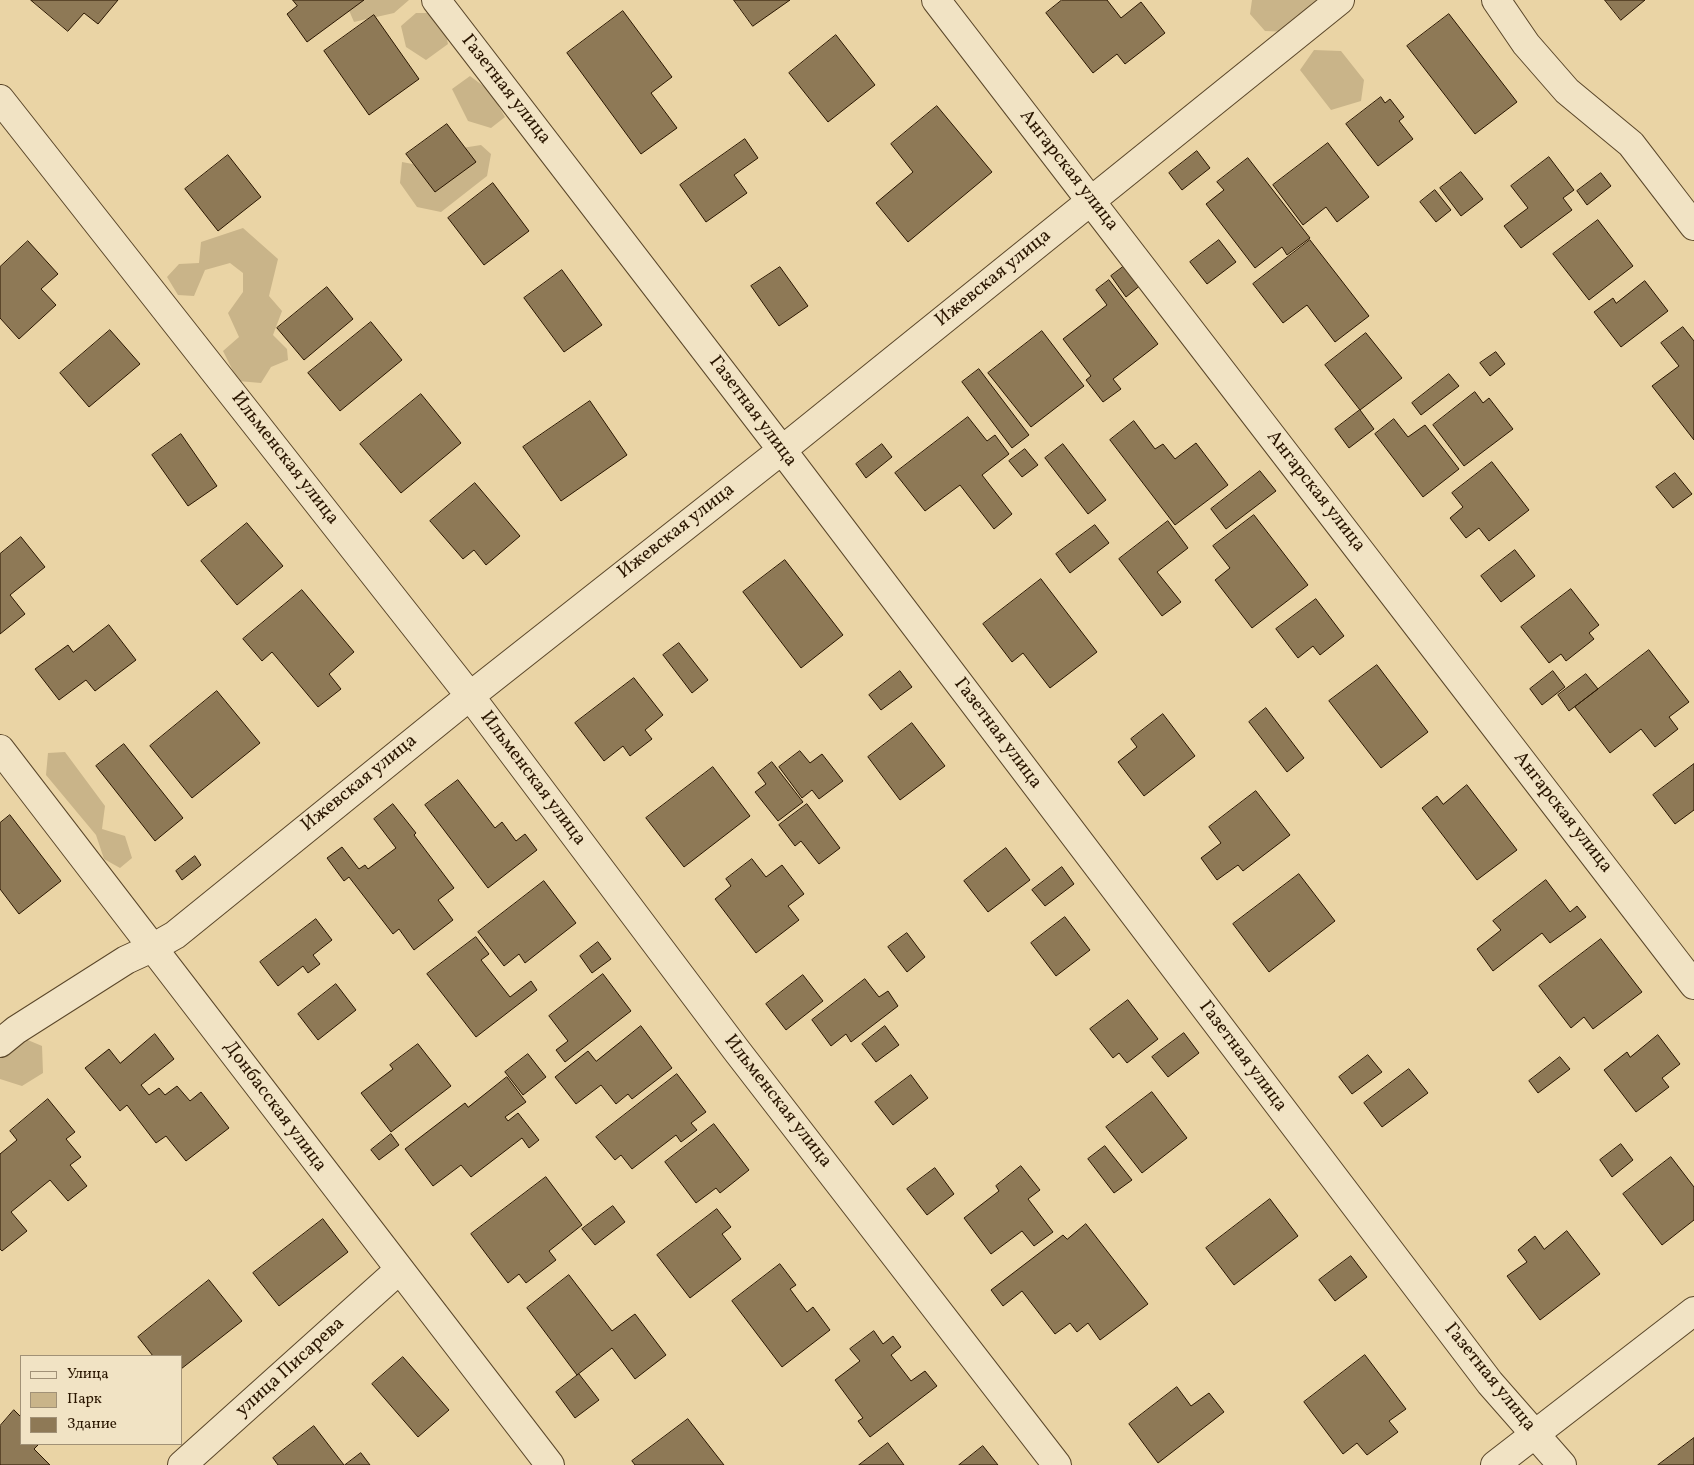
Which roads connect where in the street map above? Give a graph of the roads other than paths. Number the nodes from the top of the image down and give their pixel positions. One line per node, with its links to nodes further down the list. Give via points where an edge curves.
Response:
1 (436, 0): 8 (street, Газетная улица)
2 (936, 0): 6 (street, Ангарская улица)
3 (1340, 0): 6 (street, Ижевская улица)
4 (1496, 0): 7 (street, via 1526,44 1561,84 1631,144)
5 (0, 99): 9 (street, Ильменская улица)
6 (1091, 201): 8 (street, Ижевская улица); 12 (street, Ангарская улица)
7 (1694, 226)
8 (782, 450): 9 (street, Ижевская улица); 16 (street, Газетная улица, via 1490,1383)
9 (470, 696): 11 (street, Ижевская улица, via 175,935); 19 (street, Ильменская улица, via 737,1051)
10 (0, 749): 11 (street, Донбасская улица)
11 (152, 948): 13 (street, Ижевская улица, via 126,960); 14 (street, Донбасская улица)
12 (1694, 985)
13 (0, 1043)
14 (399, 1270): 17 (street, улица Писарева); 18 (street, Донбасская улица)
15 (1694, 1311): 16 (street)
16 (1535, 1435): 20 (street); 21 (street, Газетная улица)
17 (182, 1465)
18 (550, 1465)
19 (1057, 1465)
20 (1495, 1465)
21 (1562, 1465)

